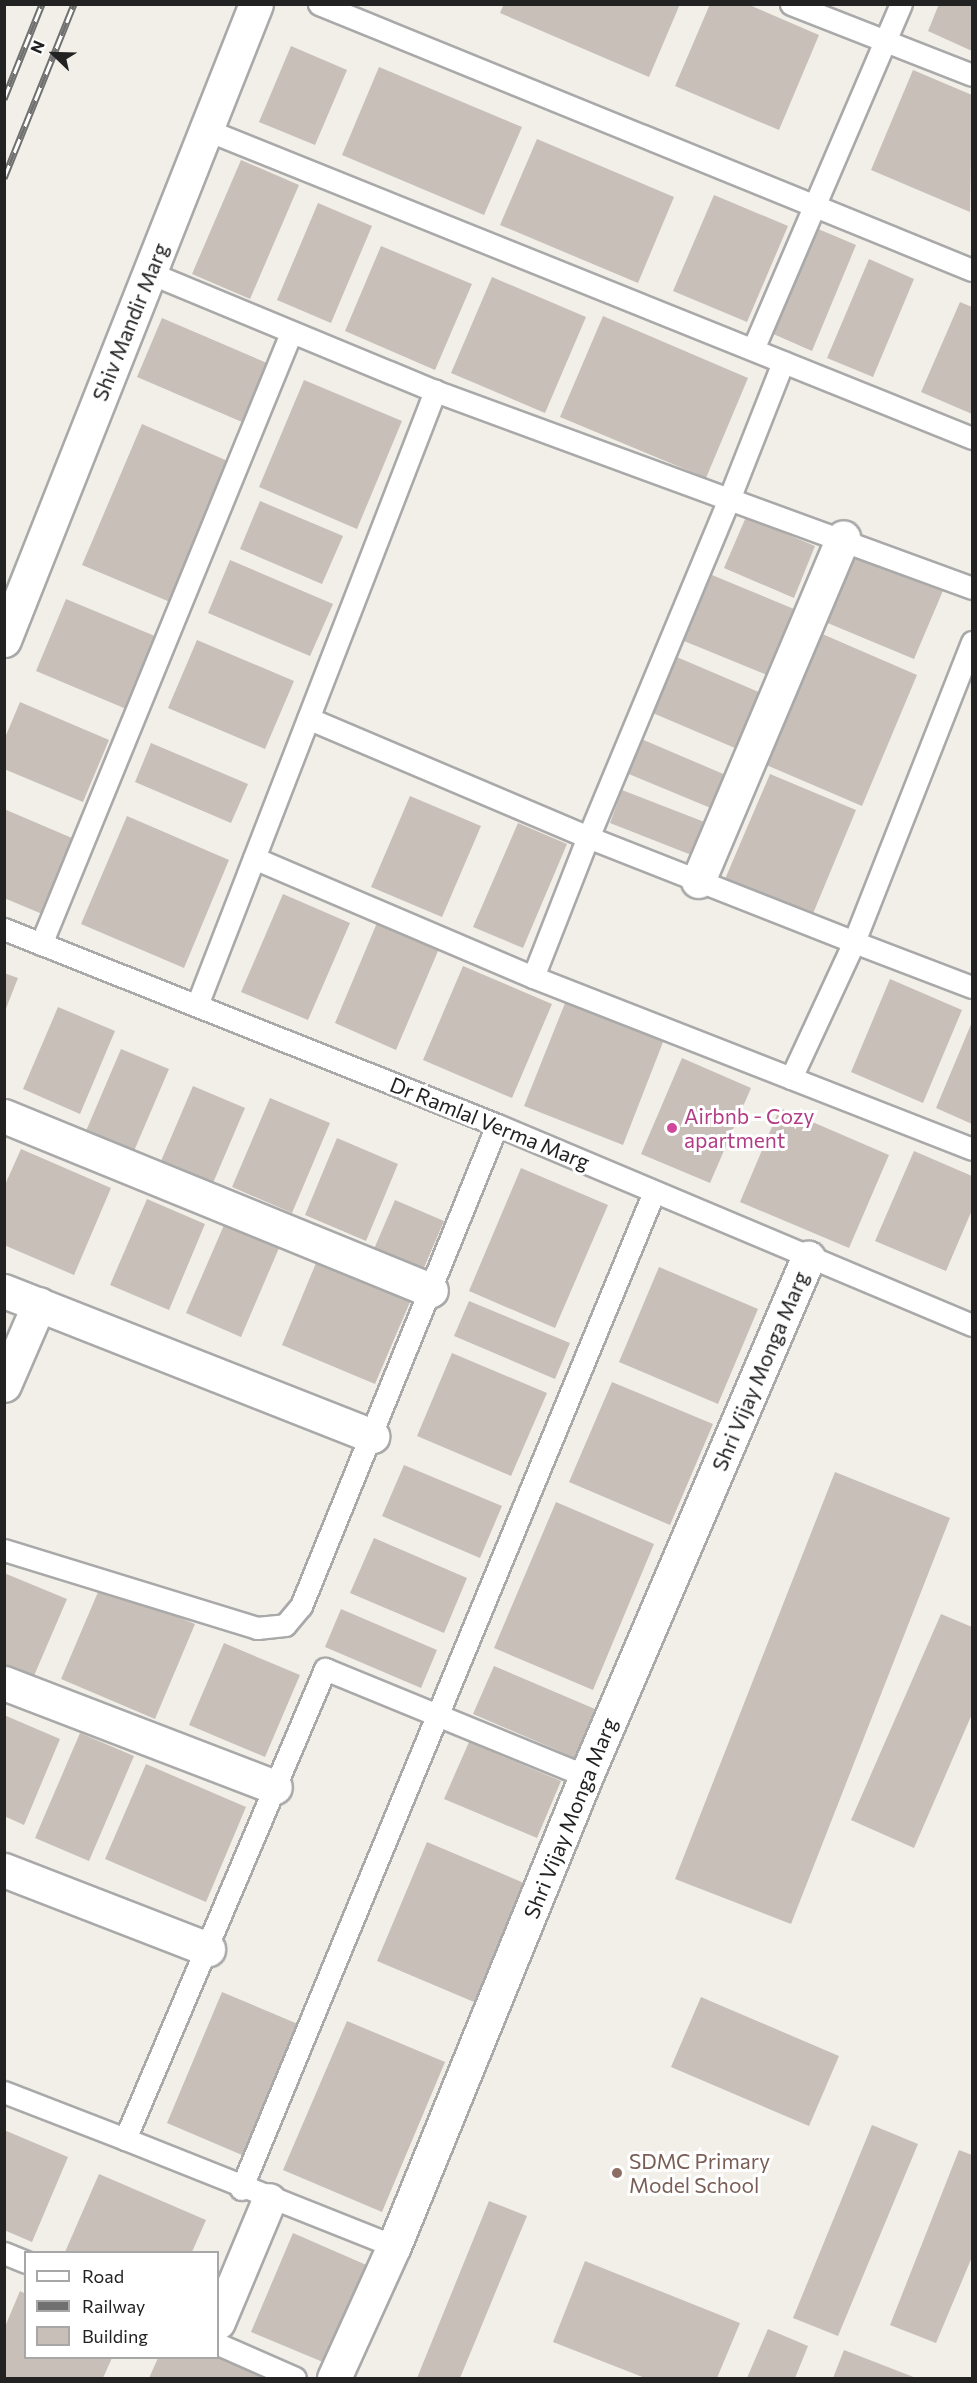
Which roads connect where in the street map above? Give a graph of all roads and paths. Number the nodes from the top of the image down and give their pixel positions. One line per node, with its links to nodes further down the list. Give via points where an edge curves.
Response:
1 (256, 4): 7 (street, Shiv Mandir Marg)
2 (319, 4): 8 (lane)
3 (791, 4): 5 (lane)
4 (901, 4): 5 (lane)
5 (885, 41): 6 (lane); 8 (lane)
6 (972, 75)
7 (207, 130): 10 (street, Shiv Mandir Marg); 12 (lane)
8 (813, 205): 9 (lane); 12 (lane)
9 (972, 270)
10 (150, 273): 11 (lane); 19 (street, Shiv Mandir Marg)
11 (291, 333): 14 (lane); 27 (lane)
12 (753, 349): 13 (lane)
13 (783, 362): 15 (lane); 16 (lane)
14 (435, 391): 16 (lane); 21 (lane)
15 (972, 438)
16 (729, 499): 17 (lane); 22 (lane)
17 (843, 537): 18 (lane); 24 (street)
18 (972, 588)
19 (4, 640)
20 (972, 642): 26 (lane)
21 (308, 718): 22 (lane); 23 (lane)
22 (588, 837): 24 (lane); 28 (lane)
23 (254, 858): 28 (lane); 30 (lane)
24 (698, 881): 26 (lane)
25 (4, 929): 27 (lane, Dr Ramlal Verma Marg)
26 (854, 942): 29 (lane); 31 (lane)
27 (41, 944): 30 (lane, Dr Ramlal Verma Marg)
28 (533, 977): 31 (lane)
29 (972, 987)
30 (197, 1005): 33 (lane, Dr Ramlal Verma Marg)
31 (791, 1078): 34 (lane)
32 (4, 1116): 37 (street)
33 (497, 1125): 35 (lane, Dr Ramlal Verma Marg); 37 (lane)
34 (972, 1149)
35 (654, 1192): 36 (lane, Dr Ramlal Verma Marg); 45 (lane)
36 (808, 1258): 40 (lane, Dr Ramlal Verma Marg); 46 (street, Shri Vijay Monga Marg)
37 (431, 1290): 42 (lane)
38 (4, 1291): 39 (street)
39 (39, 1304): 41 (street); 42 (street)
40 (972, 1325)
41 (4, 1385)
42 (372, 1436): 43 (lane, via 301,1606 285,1625 257,1628)
43 (4, 1550)
44 (4, 1683): 47 (street)
45 (436, 1712): 46 (lane); 47 (lane, via 325,1669); 52 (lane)
46 (586, 1776): 53 (street, Shri Vijay Monga Marg)
47 (275, 1787): 49 (lane)
48 (4, 1870): 49 (street)
49 (208, 1948): 51 (lane)
50 (4, 2092): 51 (lane)
51 (125, 2139): 52 (lane)
52 (255, 2195): 53 (lane); 56 (street)
53 (394, 2246): 59 (street, Shri Vijay Monga Marg)
54 (4, 2253): 55 (lane)
55 (24, 2261)
56 (219, 2319)
57 (219, 2344): 58 (lane)
58 (295, 2379)
59 (334, 2379)

